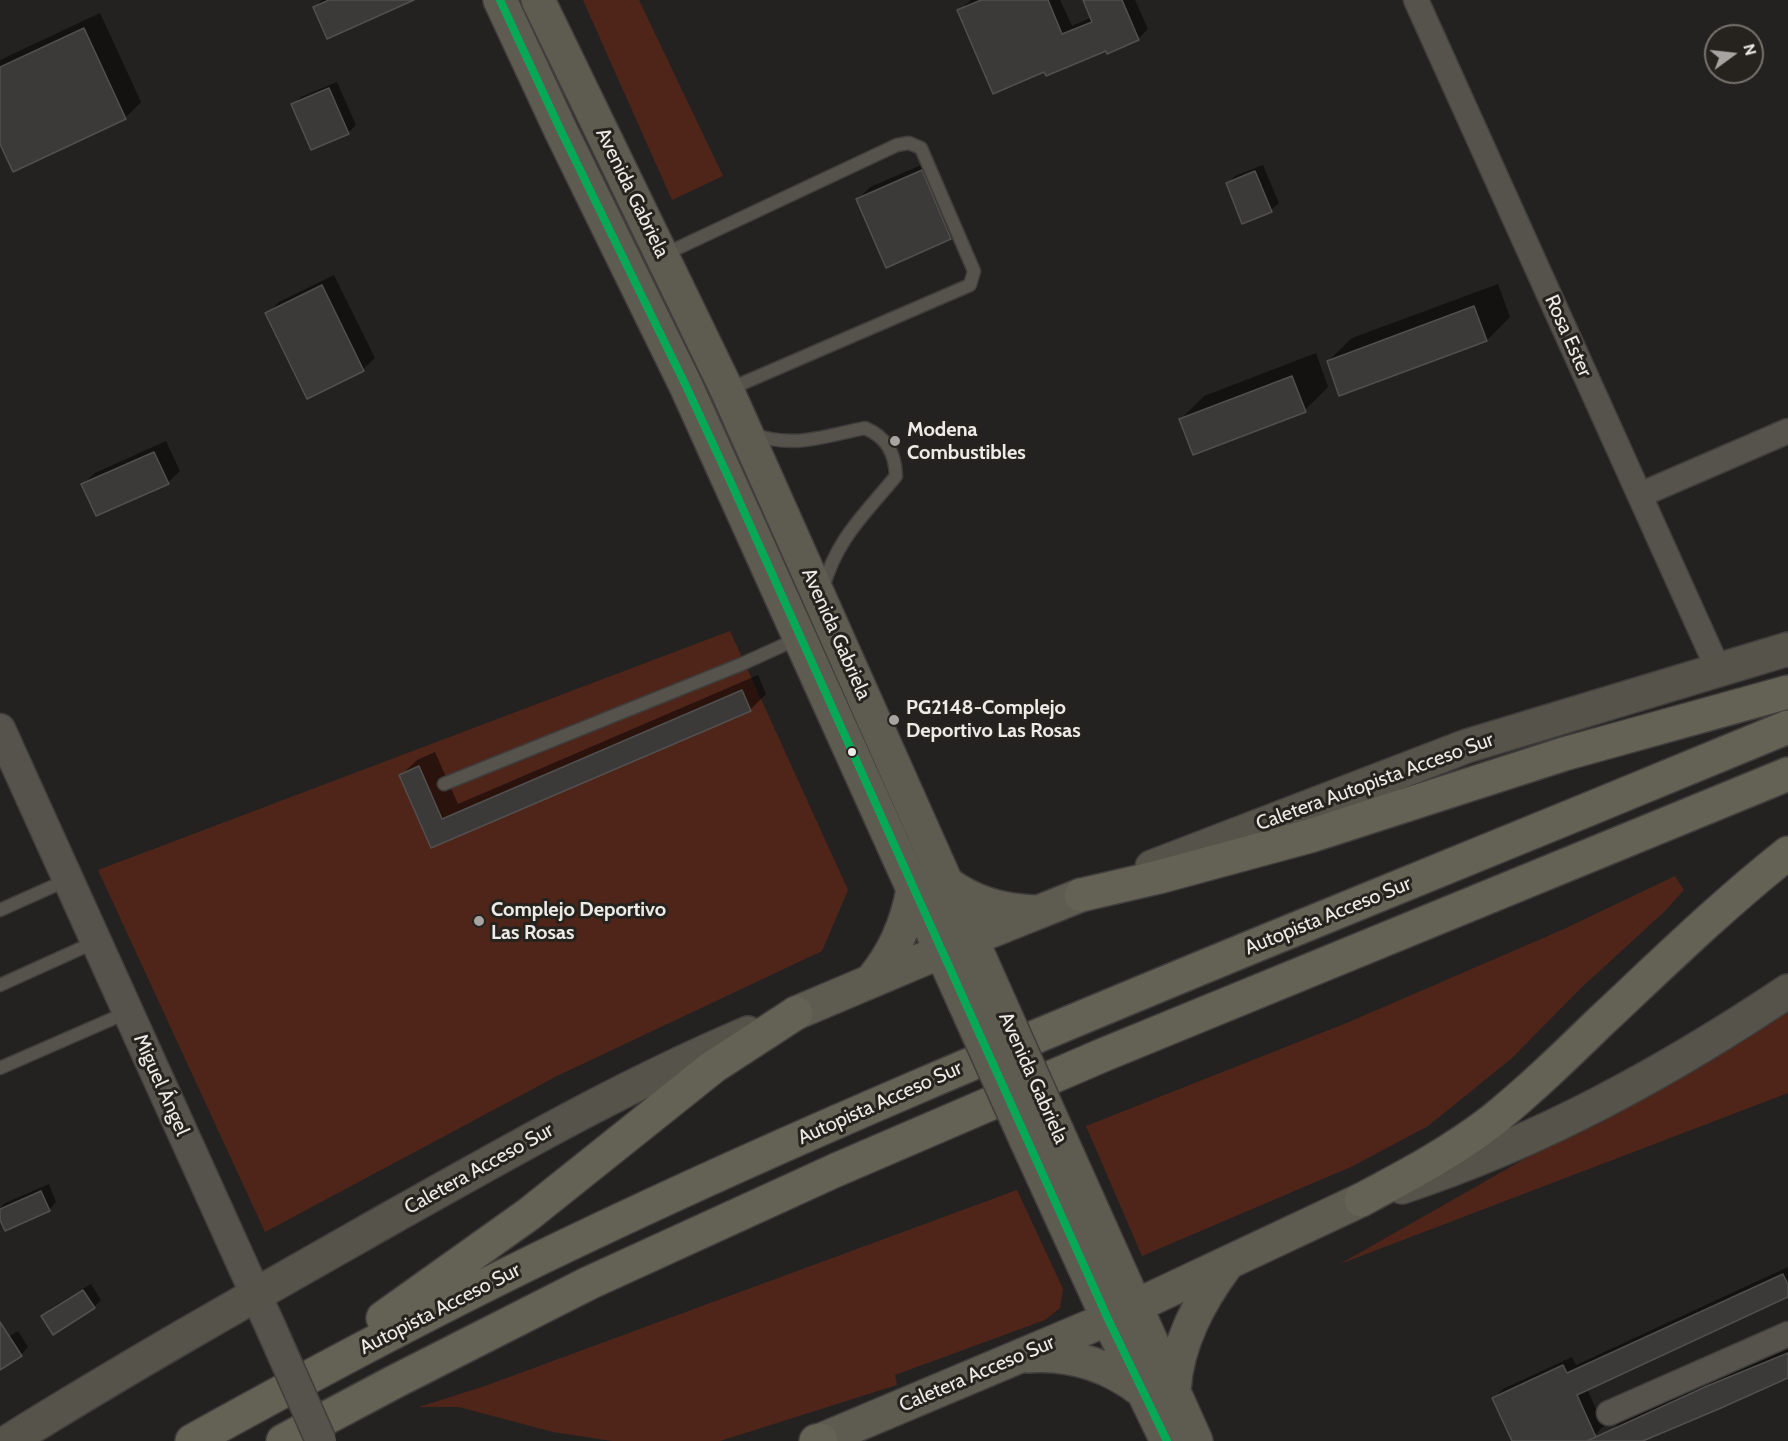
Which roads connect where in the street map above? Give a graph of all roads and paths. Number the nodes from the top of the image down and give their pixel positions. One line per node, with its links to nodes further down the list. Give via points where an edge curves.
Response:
1 (500, 0): 10 (main road, Avenida Gabriela, via 686,386)
2 (538, 0): 4 (main road, Avenida Gabriela)
3 (1416, 0): 8 (street, Rosa Ester)
4 (662, 256): 5 (main road, Avenida Gabriela); 5 (lane, via 897,145 909,143 921,148 974,271 970,285)
5 (727, 390): 7 (main road, Avenida Gabriela)
6 (1788, 431): 8 (street)
7 (746, 432): 9 (main road, Avenida Gabriela); 9 (lane, via 794,442 865,428 882,438 893,455 896,476 844,538)
8 (1640, 495): 12 (street, Rosa Ester)
9 (820, 597): 20 (main road, Avenida Gabriela)
10 (800, 638): 17 (lane); 21 (main road, Avenida Gabriela)
11 (1788, 649): 12 (main road, Caletera Autopista Acceso Sur)
12 (1719, 671): 22 (main road, Caletera Autopista Acceso Sur, via 1467,746)
13 (1788, 693): 22 (highway, via 1564,754 1299,839)
14 (1788, 727): 42 (highway, Autopista Acceso Sur, via 818,1130 472,1291)
15 (0, 729): 19 (street, Miguel Ángel)
16 (1788, 774): 46 (highway, via 1114,1051 836,1170 589,1283)
17 (444, 784)
18 (1788, 853): 34 (highway, via 1713,916 1493,1120 1430,1163)
19 (69, 879): 23 (lane); 26 (street, Miguel Ángel)
20 (945, 882): 24 (main road, via 959,893 995,908); 25 (main road, Avenida Gabriela)
21 (912, 889): 27 (main road, Avenida Gabriela); 28 (main road, via 899,939)
22 (1081, 895): 24 (main road, Caletera Autopista Acceso Sur)
23 (0, 910)
24 (1038, 912): 25 (main road, Caletera Autopista Acceso Sur)
25 (971, 939): 27 (main road, Caletera Acceso Sur); 37 (main road, Avenida Gabriela, bridge, via 1057,1131)
26 (96, 941): 29 (lane); 31 (street, Miguel Ángel)
27 (941, 952): 28 (main road, Caletera Acceso Sur); 37 (main road, Avenida Gabriela, bridge, via 1027,1142)
28 (871, 981): 32 (main road, Caletera Acceso Sur)
29 (0, 985)
30 (1788, 991): 34 (main road, via 1659,1072 1556,1126 1449,1171)
31 (128, 1012): 33 (lane); 36 (street, Miguel Ángel)
32 (796, 1013): 36 (main road, Caletera Acceso Sur, via 595,1105); 42 (highway, via 713,1067 490,1244)
33 (0, 1068)
34 (1361, 1200): 35 (main road)
35 (1227, 1264): 37 (main road); 41 (main road, via 1189,1327)
36 (256, 1294): 44 (main road, Caletera Acceso Sur); 47 (street, Miguel Ángel, bridge)
37 (1122, 1313): 39 (main road, Caletera Acceso Sur); 40 (main road); 41 (main road)
38 (1788, 1334): 43 (street)
39 (1017, 1357): 40 (main road, via 1054,1356 1090,1363); 48 (main road, Caletera Acceso Sur)
40 (1142, 1390): 49 (main road)
41 (1174, 1390): 50 (main road)
42 (258, 1404): 45 (highway, Autopista Acceso Sur)
43 (1609, 1413)
44 (9, 1441)
45 (192, 1441)
46 (283, 1441)
47 (321, 1441)
48 (818, 1441)
49 (1167, 1441)
50 (1196, 1441)

